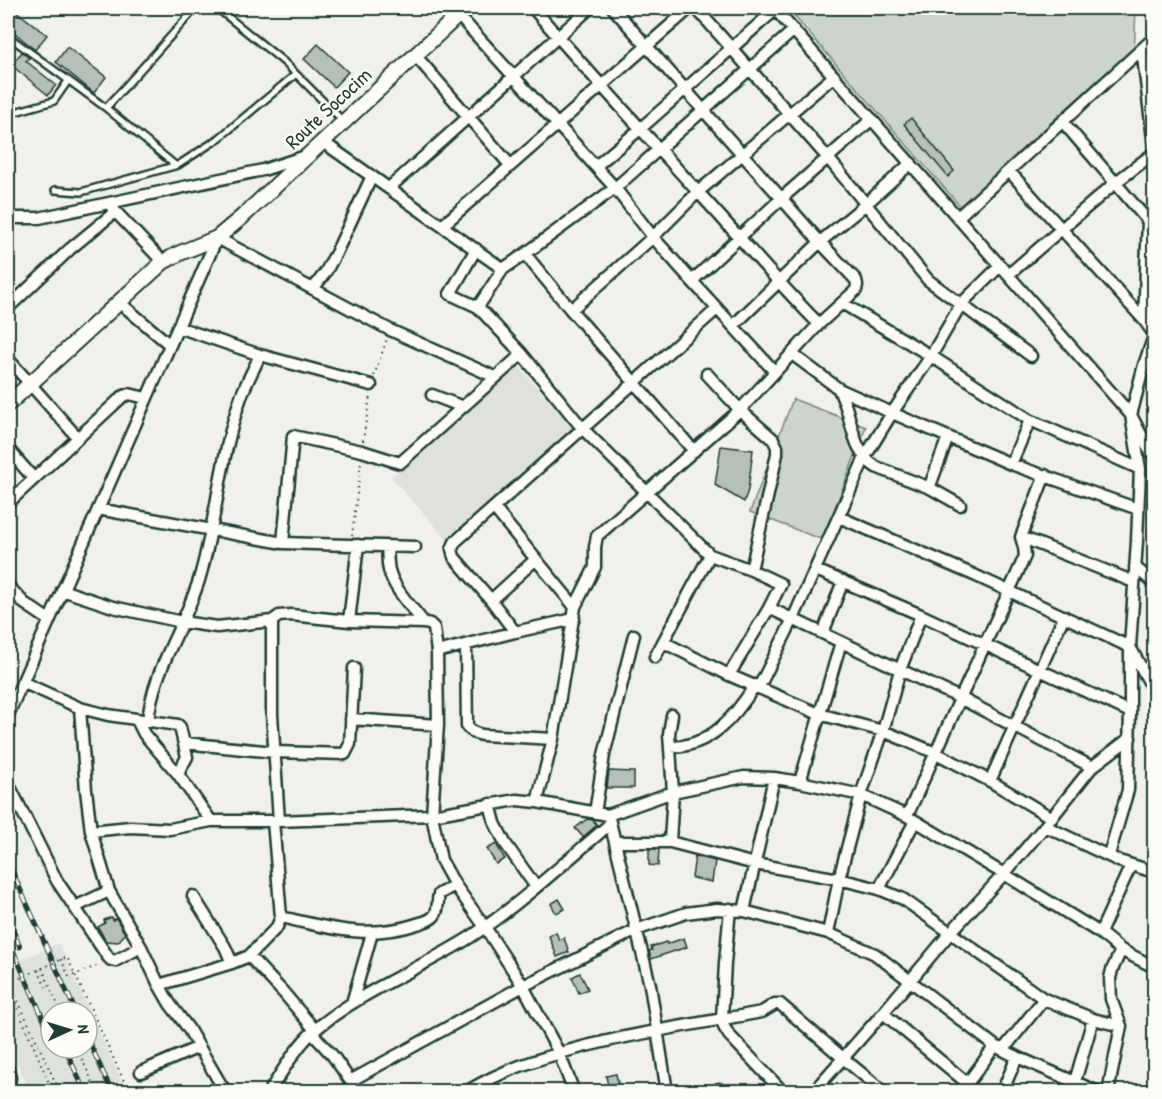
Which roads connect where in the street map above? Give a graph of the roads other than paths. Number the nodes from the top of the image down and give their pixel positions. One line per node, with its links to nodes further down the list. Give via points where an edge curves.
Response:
1 (196, 8): 25 (lane)
2 (217, 8): 19 (lane)
3 (533, 8): 12 (street)
4 (590, 8): 12 (street)
5 (613, 8): 14 (street)
6 (690, 8): 14 (street)
7 (696, 8): 15 (street)
8 (775, 8): 10 (street); 15 (street)
9 (462, 11): 17 (street, Route Sococim); 20 (street)
10 (794, 30): 18 (street); 21 (street)
11 (8, 36): 22 (lane)
12 (558, 37): 20 (street); 23 (street)
13 (1155, 38): 16 (street)
14 (646, 46): 23 (street); 24 (street)
15 (732, 48): 18 (street); 24 (street)
16 (1142, 49): 31 (street); 33 (street)
17 (415, 55): 29 (street); 32 (street, Route Sococim)
18 (750, 69): 26 (street); 28 (street)
19 (296, 74): 32 (lane); 44 (lane, via 218,139)
20 (514, 76): 29 (street); 34 (street)
21 (834, 76): 28 (street); 30 (street)
22 (68, 81): 25 (lane); 27 (lane, via 54,101)
23 (600, 86): 34 (street); 35 (street)
24 (685, 90): 26 (street); 35 (street)
25 (106, 108): 44 (lane)
26 (703, 110): 38 (street); 40 (street)
27 (8, 114)
28 (790, 114): 40 (street); 42 (street)
29 (468, 117): 45 (street); 50 (street)
30 (872, 119): 42 (street); 43 (street)
31 (1152, 119): 37 (street)
32 (344, 122): 36 (street, Route Sococim)
33 (1063, 122): 47 (street); 49 (street)
34 (557, 124): 45 (street); 46 (street)
35 (640, 129): 38 (street); 46 (street)
36 (323, 142): 41 (street, Route Sococim); 48 (street)
37 (1155, 147)
38 (659, 149): 51 (street); 53 (street)
39 (1155, 153): 49 (street)
40 (743, 154): 53 (street); 54 (street)
41 (309, 155): 55 (street, via 263,170); 64 (street, Route Sococim)
42 (828, 158): 54 (street); 56 (street)
43 (911, 163): 56 (street); 58 (street)
44 (175, 165): 52 (lane, via 81,192)
45 (510, 165): 61 (street)
46 (596, 166): 51 (street)
47 (1009, 171): 58 (street); 62 (street)
48 (372, 176): 50 (street); 75 (street, via 336,254)
49 (1115, 183): 60 (street); 62 (street)
50 (389, 188): 61 (street)
51 (615, 188): 63 (street); 68 (street)
52 (55, 190)
53 (698, 192): 63 (street); 65 (street)
54 (782, 198): 65 (street); 66 (street)
55 (106, 202): 57 (street); 59 (street, via 39,218)
56 (866, 204): 66 (street); 79 (street, via 928,280)
57 (115, 212): 69 (street); 78 (street)
58 (958, 217): 70 (street)
59 (9, 219)
60 (1151, 224): 83 (street)
61 (442, 226): 67 (street)
62 (1062, 229): 72 (street); 83 (street)
63 (653, 237): 73 (street); 82 (street)
64 (217, 238): 69 (street, Route Sococim); 75 (street); 86 (street)
65 (739, 238): 73 (street); 74 (street)
66 (820, 242): 74 (street); 77 (street, via 856,280 856,290)
67 (476, 249): 71 (street); 80 (street, via 450,294)
68 (525, 255): 71 (street); 82 (street)
69 (163, 262): 76 (street, Route Sococim)
70 (1000, 266): 72 (street); 79 (street)
71 (503, 269): 80 (street)
72 (1008, 274): 108 (street)
73 (692, 282): 81 (street)
74 (778, 283): 84 (street); 85 (street)
75 (313, 289): 97 (street, via 390,330)
76 (118, 302): 88 (street); 99 (street, Route Sococim)
77 (842, 303): 84 (street); 92 (street)
78 (8, 304)
79 (962, 304): 92 (street); 93 (street)
80 (478, 307): 89 (street)
81 (717, 309): 85 (street); 98 (street)
82 (571, 310): 98 (street)
83 (1144, 320): 87 (street)
84 (819, 324): 90 (street)
85 (733, 326): 95 (street)
86 (178, 327): 88 (street); 91 (street)
87 (1155, 335): 108 (street)
88 (170, 345): 103 (street)
89 (522, 354): 97 (street); 110 (street)
90 (792, 354): 95 (street); 101 (street)
91 (260, 355): 100 (street); 129 (street, via 241,397)
92 (931, 356): 107 (street); 109 (street)
93 (1031, 356)
94 (8, 359): 99 (street)
95 (775, 372): 106 (street)
96 (707, 374): 106 (street)
97 (495, 378): 105 (street)
98 (635, 382): 110 (street); 114 (street)
99 (31, 384): 104 (street, Route Sococim); 111 (street)
100 (371, 385)
101 (839, 388): 107 (street); 116 (street, via 855,441)
102 (432, 395): 105 (street)
103 (146, 398): 111 (street, via 129,394 122,397); 126 (street)
104 (8, 405)
105 (463, 407): 131 (street, via 400,464 293,436)
106 (740, 410): 114 (street); 138 (street, via 777,447)
107 (892, 413): 112 (street); 116 (street)
108 (1131, 415): 115 (street); 118 (street)
109 (1030, 420): 117 (street); 118 (street)
110 (583, 429): 122 (street); 125 (street)
111 (78, 438): 120 (street)
112 (948, 438): 117 (street); 121 (street)
113 (8, 449): 120 (street)
114 (694, 451): 122 (street)
115 (1155, 456)
116 (865, 457): 121 (street, via 876,467); 128 (street)
117 (1011, 464): 119 (street)
118 (1140, 470): 127 (street)
119 (1046, 475): 127 (street); 130 (street)
120 (34, 479): 123 (street)
121 (930, 488): 124 (street)
122 (646, 493): 135 (street); 147 (street, via 597,536 595,567)
123 (8, 503)
124 (960, 505)
125 (494, 508): 136 (street); 146 (street, via 452,549 454,557)
126 (98, 509): 129 (street); 144 (street)
127 (1138, 509): 137 (street)
128 (839, 517): 139 (street); 145 (street)
129 (210, 529): 131 (street); 156 (street, via 199,580)
130 (1021, 537): 141 (street); 145 (street, via 1025,556)
131 (283, 543): 132 (street)
132 (355, 545): 133 (street); 155 (street)
133 (387, 546): 134 (street); 157 (street, via 393,580)
134 (415, 547)
135 (710, 555): 138 (street); 161 (street)
136 (536, 559): 146 (street); 147 (street)
137 (1135, 567): 141 (street); 142 (street)
138 (751, 570): 148 (street, via 780,584)
139 (816, 570): 140 (street); 152 (street)
140 (843, 581): 149 (street); 159 (street)
141 (1134, 582): 165 (street)
142 (1155, 583)
143 (8, 586): 153 (street)
144 (62, 591): 153 (street); 156 (street)
145 (1009, 591): 150 (street); 164 (street)
146 (491, 600): 158 (street)
147 (575, 607): 151 (street)
148 (769, 608): 152 (street); 171 (street)
149 (921, 615): 164 (street); 169 (street)
150 (1064, 616): 165 (street); 170 (street)
151 (574, 619): 158 (street); 188 (street)
152 (793, 619): 159 (street); 173 (street)
153 (49, 620): 172 (street)
154 (272, 621): 155 (street, via 291,615); 156 (street, via 217,627); 191 (street)
155 (349, 621): 157 (street)
156 (182, 622): 183 (street)
157 (424, 623): 166 (street, via 434,628)
158 (515, 632): 163 (street)
159 (823, 633): 162 (street)
160 (633, 635): 203 (street, via 604,755)
161 (663, 642): 167 (street); 171 (street)
162 (841, 642): 169 (street); 179 (street)
163 (466, 645): 166 (street); 188 (street, via 467,727 482,735)
164 (985, 645): 170 (street); 175 (street)
165 (1130, 647): 174 (street); 178 (street)
166 (437, 652): 184 (street)
167 (655, 657)
168 (354, 668): 182 (street)
169 (900, 670): 175 (street); 186 (street)
170 (1040, 671): 178 (street); 185 (street)
171 (729, 675): 173 (street)
172 (22, 682): 176 (street); 177 (street)
173 (757, 686): 179 (street); 190 (street, via 741,708 706,739)
174 (1155, 691)
175 (960, 698): 185 (street); 192 (street)
176 (10, 701): 180 (street)
177 (80, 708): 183 (street); 210 (street)
178 (1130, 712): 187 (street)
179 (819, 714): 186 (street); 197 (street)
180 (8, 715)
181 (672, 715): 190 (street)
182 (351, 719): 184 (street); 191 (street, via 350,744 345,754)
183 (142, 721): 189 (street, via 180,727); 194 (street, via 144,734)
184 (438, 725): 204 (street)
185 (1015, 726): 193 (street); 196 (street)
186 (883, 731): 192 (street); 200 (street)
187 (1130, 738): 193 (street); 213 (street, via 1128,790)
188 (553, 739): 201 (street)
189 (184, 743): 191 (street); 194 (street, via 187,757)
190 (670, 747): 199 (street)
191 (274, 752): 208 (street)
192 (936, 753): 196 (street); 206 (street)
193 (1092, 767): 209 (street)
194 (178, 774): 207 (street)
195 (774, 778): 197 (street); 199 (street, via 744,777); 214 (street)
196 (990, 781): 209 (street)
197 (800, 782): 200 (street)
198 (8, 783): 224 (street, via 57,881)
199 (673, 792): 205 (street); 212 (street)
200 (861, 795): 206 (street); 218 (street)
201 (537, 802): 202 (street); 203 (street)
202 (490, 804): 204 (street); 220 (street, via 505,843)
203 (595, 813): 205 (street)
204 (432, 815): 208 (street); 219 (street, via 441,860)
205 (609, 819): 211 (street); 220 (street)
206 (911, 819): 217 (street); 221 (street)
207 (212, 821): 208 (street); 210 (street, via 170,829 130,827)
208 (276, 821): 227 (street)
209 (1048, 822): 213 (street); 217 (street)
210 (91, 831): 222 (street)
211 (615, 842): 212 (street); 229 (street)
212 (670, 842): 214 (street)
213 (1109, 855): 215 (street)
214 (755, 864): 218 (street); 226 (street)
215 (1131, 865): 216 (street); 233 (street)
216 (1155, 872)
217 (1005, 874): 232 (street); 233 (street)
218 (839, 879): 221 (street); 231 (street)
219 (454, 885): 228 (street); 230 (street, via 439,894 435,916 410,926)
220 (536, 887): 228 (street)
221 (879, 889): 232 (street, via 903,899)
222 (109, 891): 224 (street); 234 (street)
223 (193, 896): 237 (street)
224 (75, 907): 234 (street, via 111,960)
225 (730, 909): 226 (street); 229 (street, via 686,913); 245 (street)
226 (744, 911): 231 (street)
227 (281, 917): 230 (street); 236 (street, via 277,927)
228 (485, 927): 241 (street); 243 (street)
229 (636, 930): 241 (street); 248 (street)
230 (372, 933): 243 (street)
231 (828, 933): 239 (street, via 875,954)
232 (950, 933): 239 (street); 242 (street)
233 (1100, 933): 235 (street)
234 (141, 947): 240 (street)
235 (1121, 950): 238 (street); 247 (street, via 1110,978 1110,999)
236 (249, 956): 237 (street); 249 (street)
237 (232, 963): 240 (street)
238 (1155, 967)
239 (909, 981): 244 (street); 251 (street)
240 (159, 985): 250 (street)
241 (523, 986): 252 (street); 257 (street)
242 (1044, 999): 246 (street); 251 (street)
243 (352, 1003): 249 (street)
244 (883, 1013): 254 (street); 260 (street)
245 (722, 1019): 248 (street); 254 (street, via 762,1012 780,1004); 267 (street, via 729,1035)
246 (1093, 1019): 247 (street); 258 (street)
247 (1120, 1026): 272 (street)
248 (658, 1030): 252 (street); 266 (street)
249 (314, 1031): 257 (street); 262 (street)
250 (199, 1047): 256 (street); 261 (street)
251 (999, 1048): 253 (street); 260 (street)
252 (559, 1053): 264 (street, via 519,1066); 265 (street)
253 (1017, 1057): 258 (street); 270 (street)
254 (843, 1058): 268 (street); 269 (street)
255 (8, 1069): 259 (street)
256 (141, 1072)
257 (352, 1080): 263 (street)
258 (1073, 1086): 271 (street)
259 (8, 1087)
260 (964, 1087)
261 (226, 1092)
262 (269, 1092)
263 (358, 1092)
264 (466, 1092)
265 (574, 1092)
266 (667, 1092)
267 (783, 1092)
268 (813, 1092)
269 (884, 1092)
270 (1002, 1092)
271 (1098, 1092)
272 (1108, 1092)

